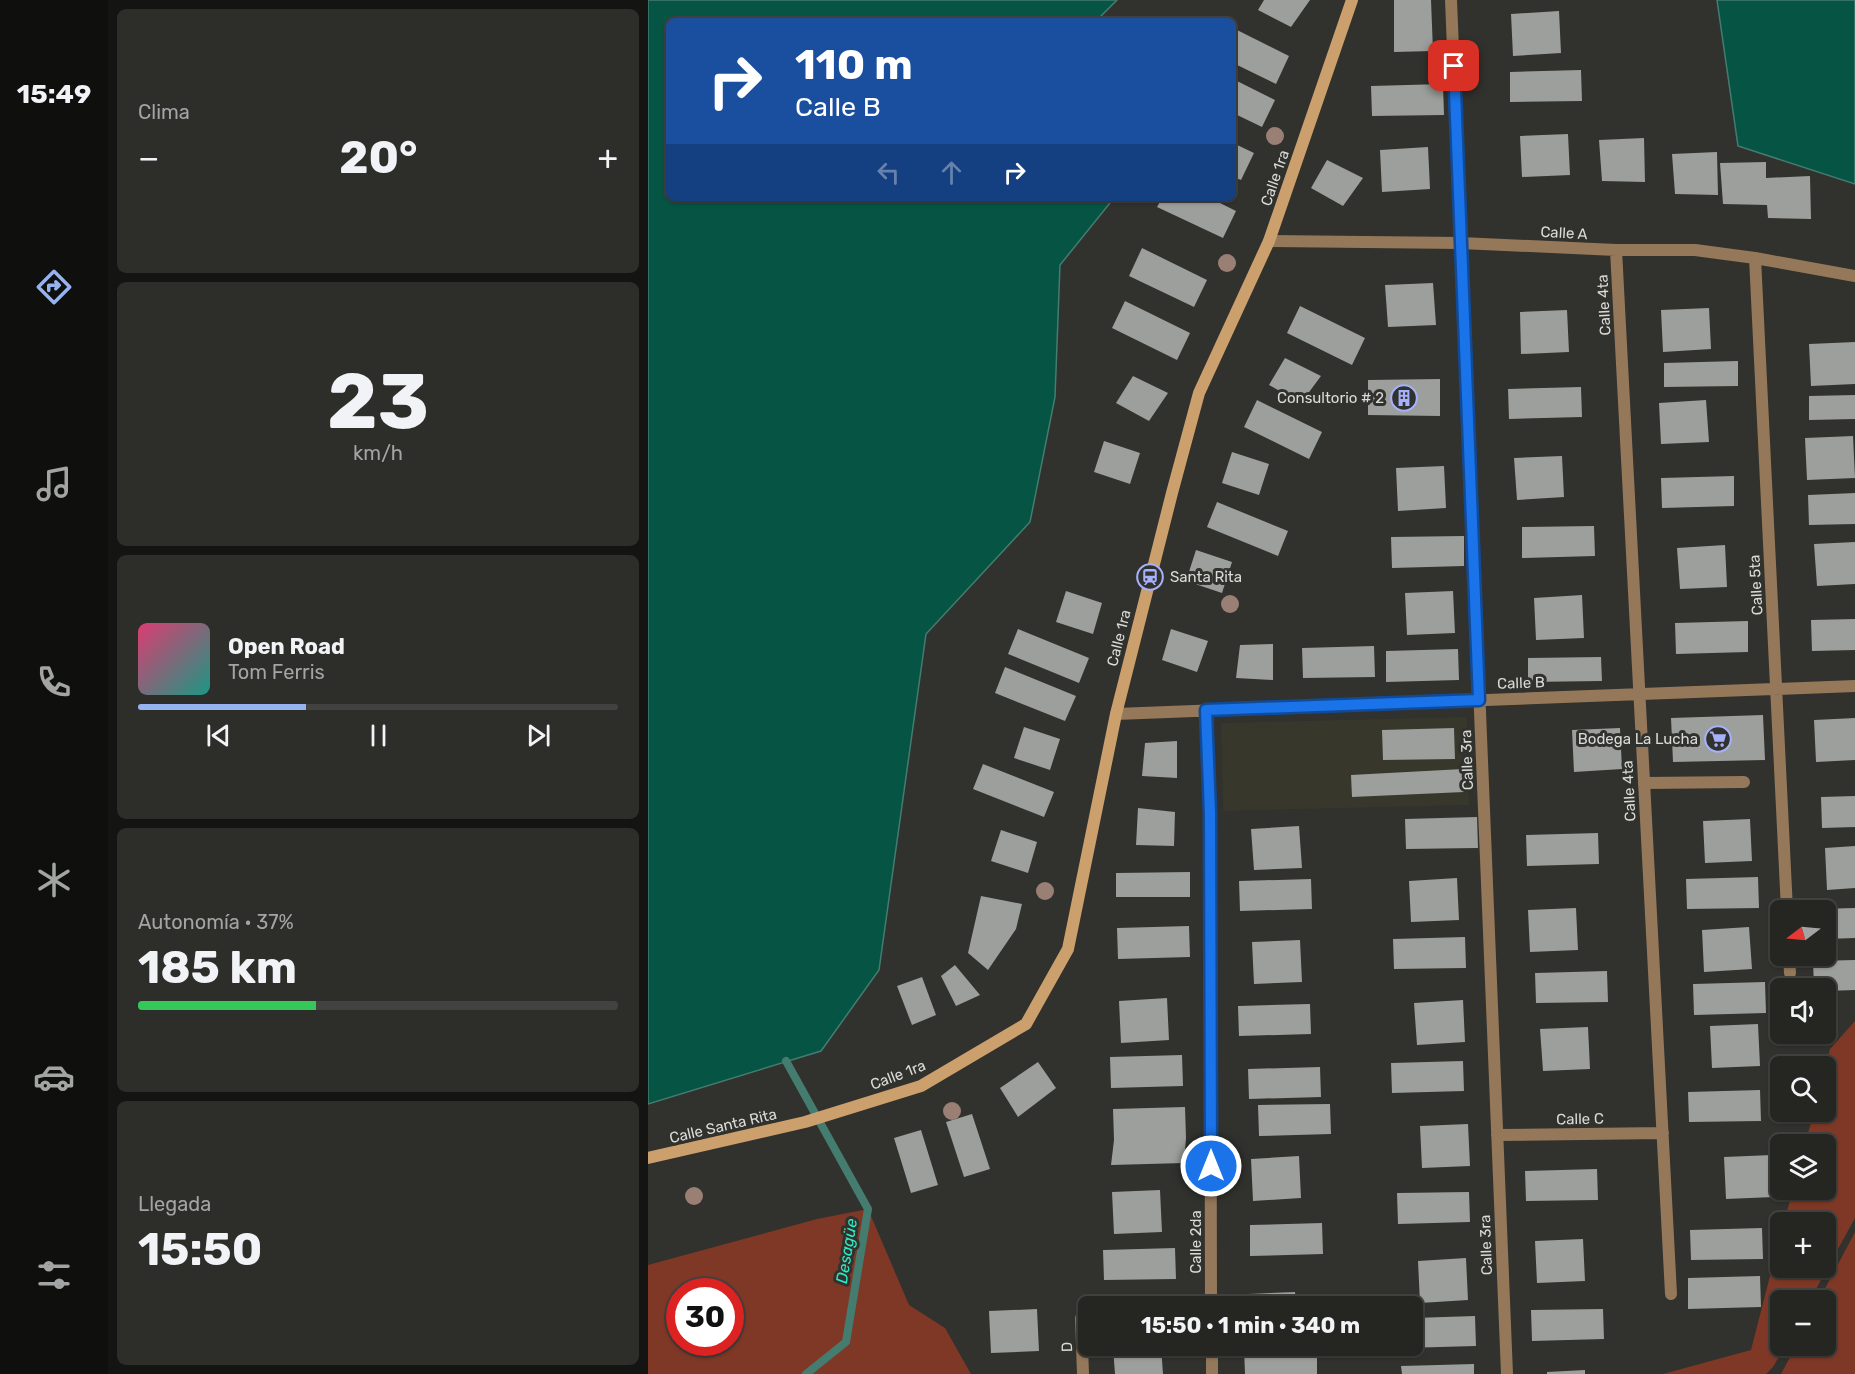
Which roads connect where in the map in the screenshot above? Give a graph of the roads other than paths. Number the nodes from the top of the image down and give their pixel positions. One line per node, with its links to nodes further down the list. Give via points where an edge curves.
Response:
1 (1352, 0): 3 (street, Calle 1ra)
2 (1451, 0): 4 (street, Calle 3ra)
3 (1269, 242): 4 (street, Calle A); 13 (street, Calle 1ra, via 1199,393)
4 (1461, 243): 5 (street, Calle A); 11 (street, Calle 3ra)
5 (1616, 250): 6 (street, Calle A, via 1695,250); 10 (street, Calle 4ta)
6 (1755, 258): 7 (street, Calle A); 9 (street, Calle 5ta)
7 (1855, 276)
8 (1855, 686): 9 (street, Calle B)
9 (1776, 689): 10 (street, Calle B); 16 (street, Calle 5ta)
10 (1640, 694): 11 (street, Calle B); 15 (street, Calle 4ta)
11 (1479, 700): 12 (street, Calle B); 21 (street, Calle 3ra)
12 (1206, 710): 13 (street, Calle B); 24 (street, Calle 2da, via 1210,813)
13 (1116, 714): 19 (street, Calle 1ra, via 1068,949 1026,1024 921,1086)
14 (1744, 782): 15 (street)
15 (1644, 783): 20 (street, Calle 4ta)
16 (1786, 900)
17 (1790, 966): 18 (street)
18 (1790, 973)
19 (806, 1122): 22 (street, Calle Santa Rita)
20 (1663, 1133): 21 (street, Calle C); 23 (street, Calle 4ta)
21 (1497, 1135): 29 (street, Calle 3ra)
22 (648, 1158)
23 (1671, 1294)
24 (1211, 1296)
25 (1082, 1356): 27 (street, D)
26 (1212, 1356): 28 (street)
27 (1083, 1374)
28 (1212, 1374)
29 (1507, 1374)

